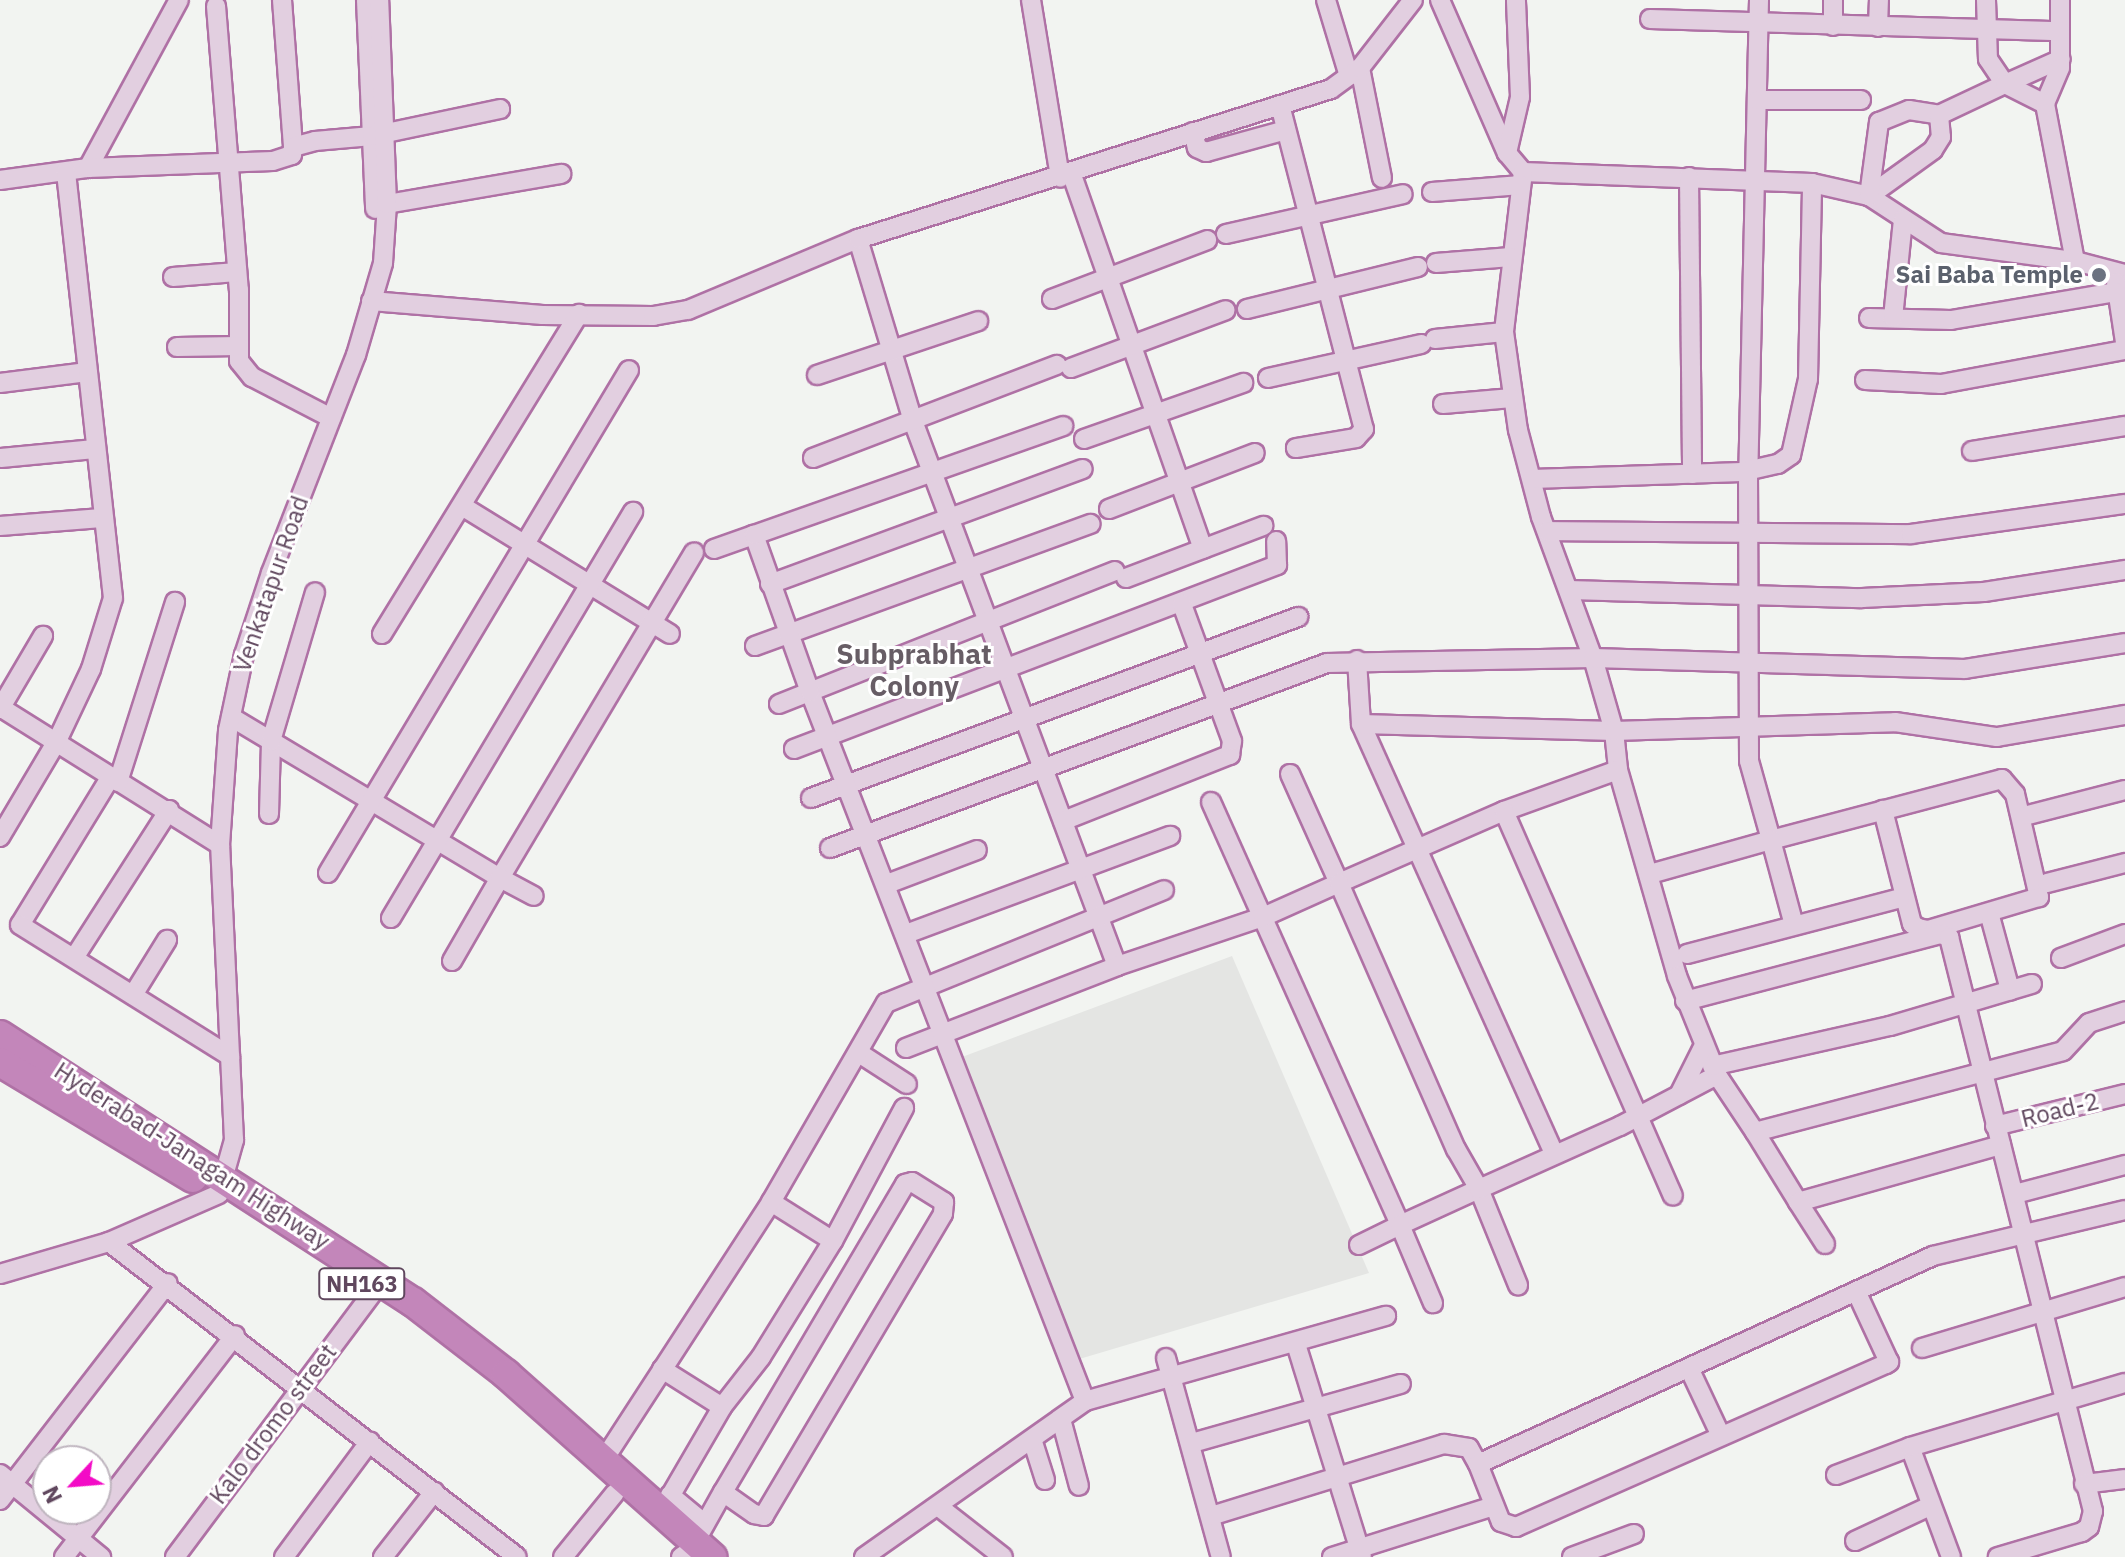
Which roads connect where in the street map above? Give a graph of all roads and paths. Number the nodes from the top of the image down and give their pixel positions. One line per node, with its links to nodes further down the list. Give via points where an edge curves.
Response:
1 (179, 0): 37 (street)
2 (282, 0): 34 (street)
3 (366, 0): 33 (street)
4 (379, 0): 33 (street, Venkatapur Road)
5 (1031, 0): 40 (street)
6 (1326, 0): 23 (street)
7 (1413, 0): 23 (street)
8 (1440, 0): 35 (street)
9 (1516, 0): 35 (street, via 1520,97)
10 (1759, 0): 17 (street)
11 (1833, 0): 18 (street)
12 (1879, 0): 19 (street)
13 (1986, 0): 20 (street)
14 (2060, 0): 21 (street)
15 (216, 6): 36 (street)
16 (1650, 19): 17 (street)
17 (1759, 20): 18 (street); 25 (street)
18 (1833, 26): 19 (street)
19 (1878, 27): 20 (street)
20 (1985, 29): 21 (street); 24 (street, via 1989,63)
21 (2060, 31): 22 (street)
22 (2061, 59): 24 (street); 27 (street)
23 (1354, 72): 28 (street, via 1331,89); 42 (street)
24 (2005, 84): 27 (street); 30 (street)
25 (1758, 100): 26 (street); 45 (street)
26 (1861, 100)
27 (2045, 104): 57 (street)
28 (1280, 105): 31 (street); 32 (street)
29 (500, 109): 33 (street)
30 (1939, 115): 49 (street, via 1941,137 1933,150); 49 (street, via 1909,110 1879,122)
31 (1286, 130): 32 (street, via 1206,152 1197,148); 51 (street)
32 (1193, 132): 40 (street)
33 (379, 134): 34 (street); 50 (street, Venkatapur Road); 64 (street)
34 (293, 147): 36 (street, via 292,155 280,160)
35 (1507, 153): 43 (street)
36 (225, 165): 37 (street); 58 (street)
37 (88, 168): 38 (street)
38 (66, 172): 44 (street); 81 (street)
39 (561, 174): 50 (street)
40 (1066, 176): 54 (street); 61 (street)
41 (1689, 177): 43 (street); 45 (street); 104 (street)
42 (1382, 178)
43 (1522, 178): 47 (street); 56 (street)
44 (0, 180)
45 (1753, 181): 46 (street); 103 (street)
46 (1812, 183): 49 (street); 103 (street, via 1808,379 1801,422 1791,455)
47 (1432, 192)
48 (1403, 194): 51 (street)
49 (1869, 196): 52 (street)
50 (387, 204): 64 (street, Venkatapur Road, via 383,263)
51 (1306, 213): 53 (street); 62 (street)
52 (1903, 220): 57 (street, via 1941,243); 70 (street)
53 (1226, 234)
54 (858, 239): 68 (street, via 688,310 653,316); 77 (street)
55 (1207, 240): 61 (street)
56 (1511, 257): 62 (street, via 1427,265); 72 (street)
57 (2075, 261): 59 (street)
58 (237, 272): 60 (street); 75 (street)
59 (2120, 273): 63 (street)
60 (173, 277)
61 (1109, 277): 65 (street); 74 (street)
62 (1324, 289): 66 (street); 79 (street)
63 (2117, 292): 70 (street, via 1951,320); 73 (street)
64 (372, 294): 68 (street); 90 (street, Venkatapur Road)
65 (1052, 299)
66 (1247, 309)
67 (1226, 310): 74 (street)
68 (579, 314): 108 (street)
69 (1869, 318): 70 (street)
70 (1893, 318)
71 (978, 321): 77 (street)
72 (1504, 332): 79 (street, via 1428,341); 87 (street)
73 (2125, 342)
74 (1133, 345): 89 (street); 91 (street)
75 (238, 346): 76 (street); 90 (street, via 239,361 252,377)
76 (177, 347)
77 (890, 350): 82 (street); 91 (street)
78 (2125, 350): 84 (street, via 1941,384)
79 (1349, 360): 83 (street); 95 (street, via 1362,411 1361,435)
80 (629, 370): 120 (street)
81 (87, 372): 85 (street); 96 (street)
82 (817, 375)
83 (1268, 378)
84 (1865, 380)
85 (0, 383)
86 (1243, 383): 89 (street)
87 (1512, 398): 88 (street); 105 (street)
88 (1443, 404)
89 (1157, 413): 94 (street); 106 (street)
90 (331, 418): 152 (street, Venkatapur Road, via 271,573)
91 (913, 421): 100 (street); 102 (street)
92 (1063, 426): 102 (street)
93 (2125, 426): 97 (street)
94 (1084, 439)
95 (1296, 448)
96 (95, 449): 99 (street); 111 (street)
97 (1972, 451)
98 (1255, 453): 106 (street)
99 (1, 458)
100 (813, 458)
101 (1083, 469): 112 (street)
102 (932, 470): 112 (street); 118 (street)
103 (1748, 471): 104 (street); 117 (street)
104 (1692, 474): 105 (street)
105 (1532, 479): 116 (street)
106 (1181, 481): 109 (street); 122 (street)
107 (2125, 504): 117 (street, via 1911,534)
108 (462, 506): 120 (street); 136 (street)
109 (1109, 509)
110 (633, 512): 126 (street)
111 (102, 518): 114 (street); 158 (street, via 113,598 91,669)
112 (950, 518): 124 (street); 127 (street)
113 (1091, 524): 124 (street)
114 (0, 526)
115 (1263, 526): 122 (street)
116 (1547, 531): 117 (street); 128 (street)
117 (1747, 533): 130 (street)
118 (754, 535): 121 (street); 127 (street)
119 (1276, 541): 132 (street, via 1277,565)
120 (526, 544): 126 (street); 168 (street)
121 (714, 549)
122 (1203, 549): 134 (street)
123 (694, 552): 135 (street)
124 (967, 568): 134 (street); 138 (street)
125 (2125, 570): 130 (street, via 1984,592)
126 (590, 584): 135 (street); 180 (street)
127 (770, 584): 138 (street)
128 (1569, 590): 130 (street); 143 (street)
129 (315, 592): 159 (street)
130 (1749, 596): 145 (street)
131 (175, 602): 164 (street)
132 (1182, 604): 142 (street); 146 (street)
133 (1298, 617): 142 (street)
134 (987, 622): 146 (street); 147 (street)
135 (653, 623): 137 (street); 189 (street)
136 (382, 634)
137 (670, 634)
138 (789, 635): 141 (street); 147 (street)
139 (43, 636): 150 (street)
140 (2125, 643): 145 (street, via 1965,669)
141 (755, 646)
142 (1200, 653): 148 (street); 153 (street)
143 (1593, 658): 144 (street); 145 (street); 156 (street)
144 (1357, 660): 148 (street, via 1322,664); 154 (street)
145 (1751, 664): 155 (street)
146 (1007, 671): 153 (street); 157 (street)
147 (810, 692): 149 (street); 157 (street)
148 (1218, 703): 161 (street); 175 (street, via 1232,741 1230,755)
149 (779, 704)
150 (0, 708): 158 (street)
151 (2125, 715): 155 (street, via 1997,737 1895,722)
152 (231, 717): 159 (street); 181 (street, Venkatapur Road)
153 (1026, 721): 161 (street); 165 (street)
154 (1361, 724): 156 (street); 183 (street)
155 (1750, 725): 156 (street); 179 (street, via 1749,761)
156 (1614, 731): 162 (street)
157 (827, 736): 160 (street); 165 (street)
158 (57, 741): 164 (street); 178 (street)
159 (271, 741): 168 (street); 173 (street)
160 (794, 749)
161 (1045, 770): 175 (street); 176 (street)
162 (1618, 770): 172 (street); 188 (street)
163 (1290, 774): 190 (street)
164 (114, 780): 170 (street); 205 (street, via 20,925)
165 (848, 785): 167 (street); 176 (street)
166 (2125, 790): 174 (street)
167 (811, 798)
168 (371, 801): 180 (street); 187 (street)
169 (1211, 802): 197 (street)
170 (169, 810): 181 (street); 205 (street)
171 (1883, 810): 171 (street, via 1912,924 1918,928 1943,927 2039,897 2011,784 2002,779 1985,782); 179 (street)
172 (1504, 811): 183 (street); 229 (street)
173 (269, 814)
174 (2028, 815)
175 (1063, 821): 186 (street)
176 (867, 834): 182 (street); 192 (street)
177 (1170, 836): 186 (street)
178 (0, 837)
179 (1771, 840): 188 (street); 200 (street)
180 (438, 841): 189 (street); 198 (street)
181 (220, 845): 221 (street, Venkatapur Road)
182 (830, 848)
183 (1417, 849): 190 (street); 232 (street)
184 (977, 850): 192 (street)
185 (2125, 863): 191 (street)
186 (1082, 872): 196 (street); 201 (street)
187 (328, 873)
188 (1650, 874): 213 (street)
189 (500, 878): 194 (street); 207 (street)
190 (1339, 883): 197 (street); 235 (street, via 1456,1149)
191 (2047, 883)
192 (887, 884): 201 (street)
193 (1164, 890): 196 (street)
194 (534, 896)
195 (1900, 898): 200 (street)
196 (1097, 914): 208 (street); 209 (street)
197 (1263, 917): 208 (street); 241 (street)
198 (391, 918)
199 (1991, 920): 211 (street)
200 (1794, 925): 204 (street)
201 (906, 934): 209 (street)
202 (2125, 934): 206 (street)
203 (167, 940): 212 (street)
204 (1687, 954)
205 (74, 958): 212 (street)
206 (2061, 958)
207 (452, 961)
208 (1117, 966): 216 (street)
209 (925, 984): 216 (street); 220 (street, via 878,1012)
210 (2032, 984): 211 (street)
211 (2010, 990): 214 (street)
212 (133, 995): 221 (street)
213 (1685, 1001): 214 (street, via 1946,934); 218 (street)
214 (1966, 1003): 223 (street); 224 (street)
215 (2125, 1011): 224 (street, via 2089,1023 2063,1051)
216 (945, 1033): 219 (street); 267 (street)
217 (0, 1035): 234 (highway, Hyderabad-Janagam Highway / NH163)
218 (1703, 1047): 223 (street); 227 (street)
219 (906, 1048)
220 (859, 1053): 225 (street); 238 (street)
221 (230, 1056): 234 (street, Venkatapur Road, via 234,1140)
222 (0, 1062): 234 (highway, Hyderabad-Janagam Highway / NH163)
223 (1714, 1071): 227 (street); 230 (street)
224 (1981, 1074): 230 (street); 231 (street)
225 (907, 1084)
226 (2125, 1094): 231 (street, Road-2)
227 (1679, 1095): 229 (street)
228 (904, 1108): 243 (street)
229 (1639, 1117): 232 (street); 237 (street)
230 (1755, 1132): 239 (street)
231 (1998, 1136): 236 (street); 239 (street, Road-2)
232 (1554, 1153): 235 (street)
233 (2125, 1165): 236 (street)
234 (221, 1186): 244 (street); 252 (highway, Hyderabad-Janagam Highway / NH163); 276 (highway, Hyderabad-Janagam Highway / NH163, via 312,1232 413,1302 506,1374)
235 (1479, 1189): 241 (street); 249 (street)
236 (2015, 1194): 242 (street)
237 (1673, 1196)
238 (771, 1202): 243 (street); 261 (street)
239 (1798, 1202): 245 (street)
240 (2125, 1210): 242 (street)
241 (1400, 1225): 246 (street); 253 (street)
242 (2025, 1230): 251 (street, via 1933,1256); 254 (street)
243 (833, 1241): 268 (street, via 761,1357)
244 (109, 1242): 247 (street); 248 (street)
245 (1825, 1244)
246 (1359, 1245)
247 (0, 1274)
248 (168, 1283): 256 (street); 279 (street)
249 (1518, 1285)
250 (2125, 1287): 254 (street)
251 (1856, 1291): 260 (street); 271 (street, via 1889,1362)
252 (373, 1292): 265 (street, Kalo dromo street); 287 (highway, Hyderabad-Janagam Highway / NH163, via 505,1393)
253 (1433, 1303)
254 (2047, 1314): 258 (street); 266 (street)
255 (1386, 1316): 257 (street)
256 (235, 1335): 265 (street); 295 (street)
257 (1296, 1344): 262 (street); 269 (street)
258 (1922, 1348)
259 (1166, 1358): 262 (street)
260 (1689, 1368): 271 (street); 277 (street)
261 (662, 1369): 268 (street); 276 (street)
262 (1171, 1379): 267 (street); 274 (street)
263 (2125, 1383): 266 (street)
264 (1401, 1384): 269 (street)
265 (300, 1388): 273 (street); 302 (street, Kalo dromo street)
266 (2068, 1397): 275 (street); 283 (street)
267 (1085, 1401): 270 (street)
268 (722, 1407): 289 (street)
269 (1317, 1409): 274 (street); 280 (street)
270 (1061, 1419): 272 (street); 284 (street)
271 (1721, 1436): 290 (street, via 1516,1527 1507,1528)
272 (1032, 1439): 282 (street); 292 (street)
273 (370, 1441): 285 (street); 303 (street)
274 (1192, 1443): 293 (street)
275 (1910, 1447): 278 (street); 291 (street)
276 (603, 1461): 289 (highway, Hyderabad-Janagam Highway / NH163)
277 (1478, 1464): 280 (street, via 1469,1448 1444,1444); 290 (street)
278 (1836, 1475)
279 (6, 1479): 288 (street); 295 (street)
280 (1336, 1479): 293 (street); 299 (street)
281 (2125, 1479): 283 (street)
282 (1045, 1480)
283 (2084, 1484): 313 (street, via 2093,1511 2089,1527)
284 (1079, 1486)
285 (434, 1492): 298 (street); 304 (street)
286 (723, 1492): 286 (street, via 905,1184 912,1182 944,1202 943,1214 764,1516); 297 (street)
287 (615, 1493): 297 (highway, Hyderabad-Janagam Highway / NH163); 306 (street)
288 (0, 1500)
289 (666, 1504): 297 (highway, Hyderabad-Janagam Highway / NH163)
290 (1494, 1506): 299 (street)
291 (1930, 1506): 296 (street); 312 (street)
292 (939, 1507): 307 (street); 308 (street)
293 (1211, 1516): 309 (street)
294 (1634, 1534): 311 (street)
295 (79, 1539): 300 (street); 301 (street)
296 (1855, 1541)
297 (694, 1549)
298 (496, 1550): 305 (street)
299 (1361, 1553): 310 (street)
300 (64, 1557)
301 (101, 1557)
302 (175, 1557)
303 (284, 1557)
304 (383, 1557)
305 (517, 1557)
306 (563, 1557)
307 (864, 1557)
308 (1003, 1557)
309 (1221, 1557)
310 (1332, 1557)
311 (1572, 1557)
312 (1951, 1557)
313 (1998, 1557)

